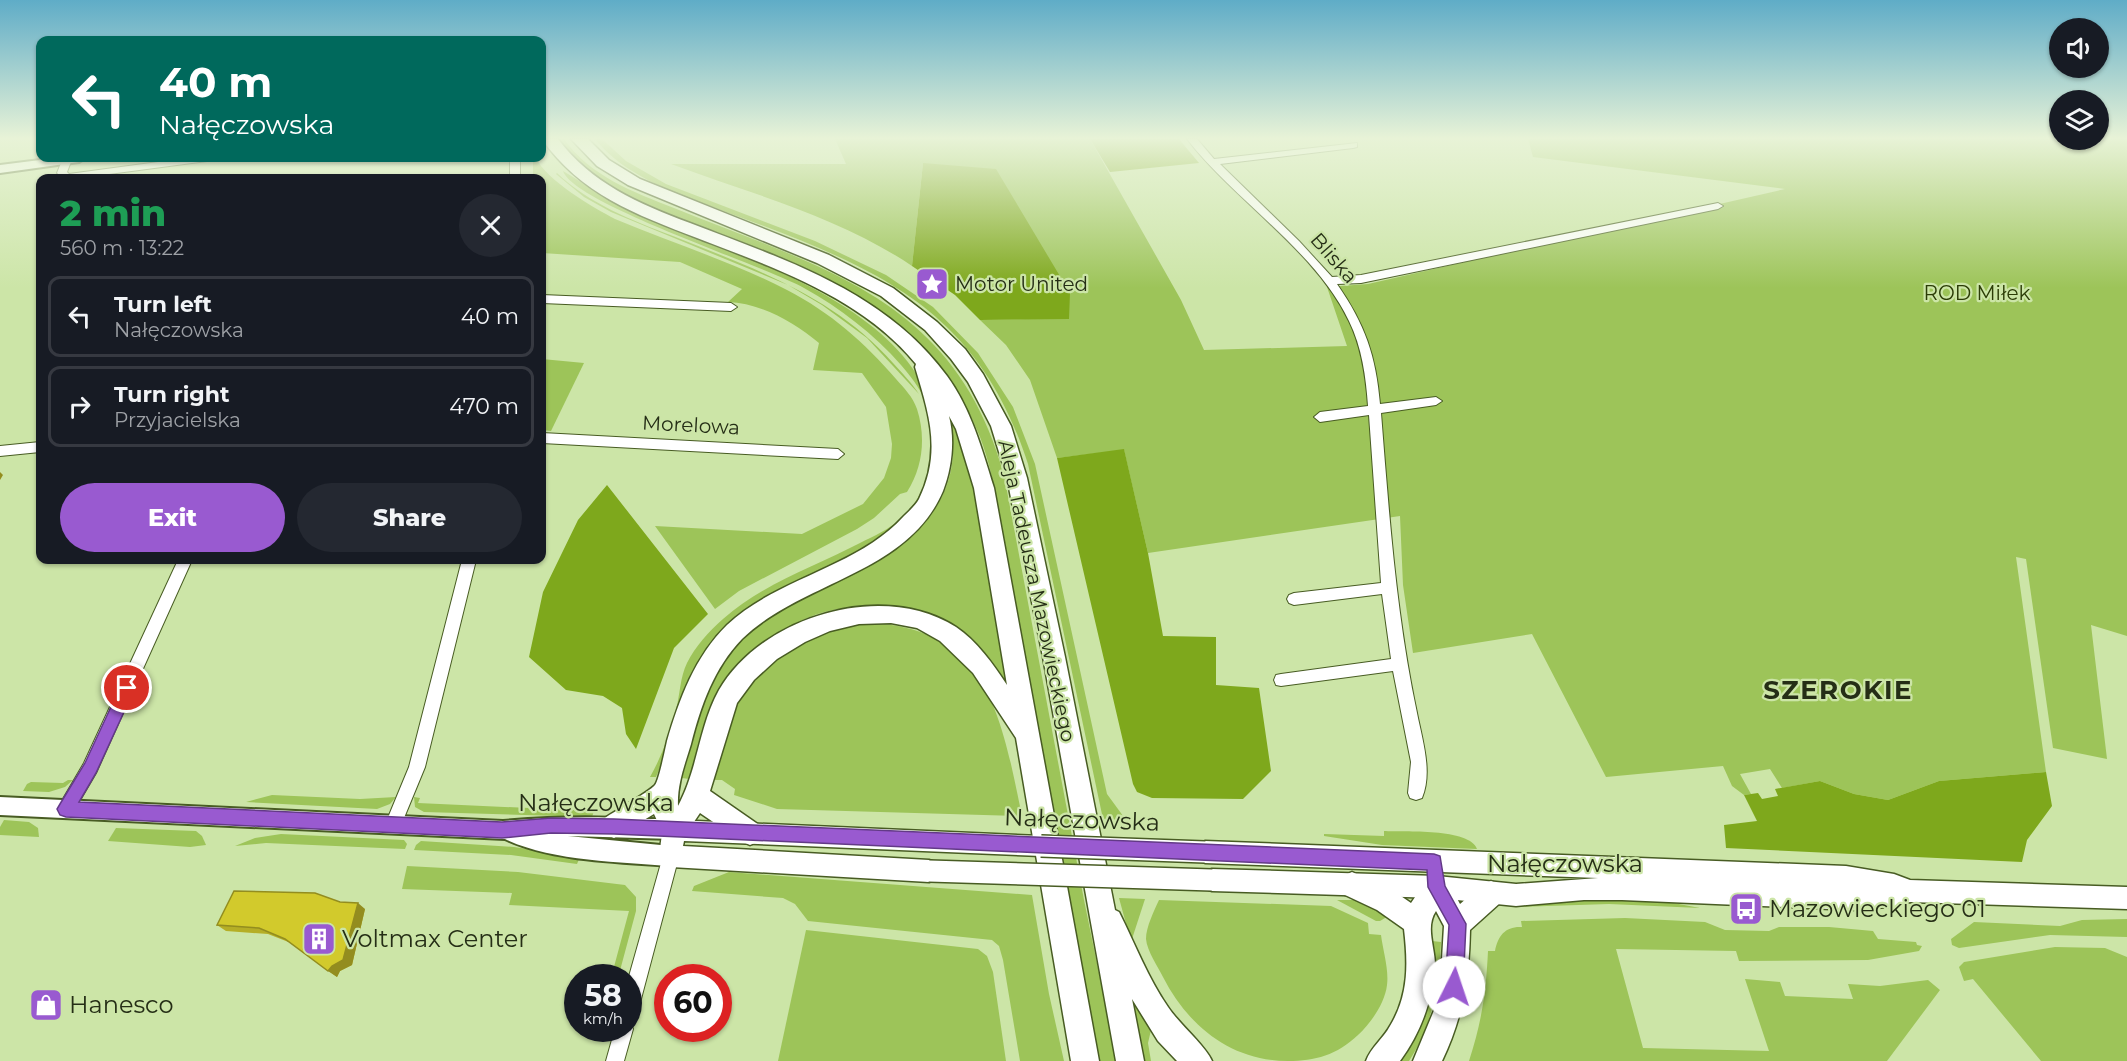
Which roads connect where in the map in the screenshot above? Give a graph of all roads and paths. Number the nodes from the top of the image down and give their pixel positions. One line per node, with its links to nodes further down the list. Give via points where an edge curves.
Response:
1 (602, 189): 8 (main road, Aleja Tadeusza Mazowieckiego, via 645,211 838,291 884,321)
2 (648, 189): 38 (main road, Aleja Tadeusza Mazowieckiego, via 870,282 923,319 970,370 998,420 1013,463 1050,636)
3 (1237, 189): 5 (street, Bliska)
4 (1718, 206): 5 (street, via 1361,279)
5 (1329, 281): 10 (street, Bliska, via 1351,313 1364,344)
6 (546, 299): 7 (street)
7 (731, 307)
8 (921, 355): 22 (main road, Aleja Tadeusza Mazowieckiego, via 959,410 977,456); 23 (main road, via 943,446 938,475 926,506 883,547 774,603 725,642 693,694)
9 (1436, 401): 10 (street)
10 (1375, 410): 11 (street); 18 (street, Bliska)
11 (1320, 417)
12 (546, 438): 15 (street, Morelowa)
13 (36, 447): 14 (street)
14 (0, 451)
15 (838, 454)
16 (184, 564): 27 (street, via 94,760)
17 (468, 564): 28 (street, via 417,767)
18 (1388, 588): 19 (street); 20 (street, Bliska)
19 (1294, 599)
20 (1399, 664): 21 (street); 24 (street, Bliska, via 1419,762)
21 (1281, 680)
22 (1028, 735): 25 (main road, via 979,662 945,632 903,617 849,617 787,639 746,672 721,711); 45 (main road, Aleja Tadeusza Mazowieckiego)
23 (664, 793): 29 (main road); 31 (main road, via 667,819)
24 (1416, 793)
25 (697, 796): 31 (main road); 32 (main road)
26 (0, 806): 27 (street, Nałęczowska)
27 (66, 809): 28 (street, Nałęczowska)
28 (393, 825): 30 (street, Nałęczowska)
29 (614, 826): 30 (street, Nałęczowska); 31 (street, Nałęczowska)
30 (502, 830): 33 (street, Nałęczowska, via 533,840 606,852)
31 (674, 830): 32 (main road, Nałęczowska); 33 (main road)
32 (750, 833): 34 (main road, Nałęczowska, bridge, via 1205,852)
33 (671, 856): 35 (main road, Nałęczowska, bridge, via 929,871); 42 (street)
34 (1435, 875): 35 (main road, Nałęczowska); 36 (main road, Nałęczowska, via 1846,877); 37 (main road, Nałęczowska); 40 (main road); 41 (main road)
35 (1352, 885): 40 (main road, via 1386,901)
36 (1910, 891): 37 (main road, Nałęczowska, via 1897,896 1855,899 1622,889); 39 (main road, Nałęczowska)
37 (1491, 894): 41 (main road)
38 (1098, 897): 46 (main road, Aleja Tadeusza Mazowieckiego); 47 (main road, via 1150,1007 1177,1044)
39 (2127, 898)
40 (1416, 922): 48 (main road, via 1421,951 1414,1005 1403,1032)
41 (1457, 924): 49 (main road, via 1454,987 1442,1030)
42 (642, 964)
43 (620, 1042): 44 (street)
44 (615, 1061)
45 (1085, 1061)
46 (1130, 1061)
47 (1198, 1061)
48 (1380, 1061)
49 (1426, 1061)

